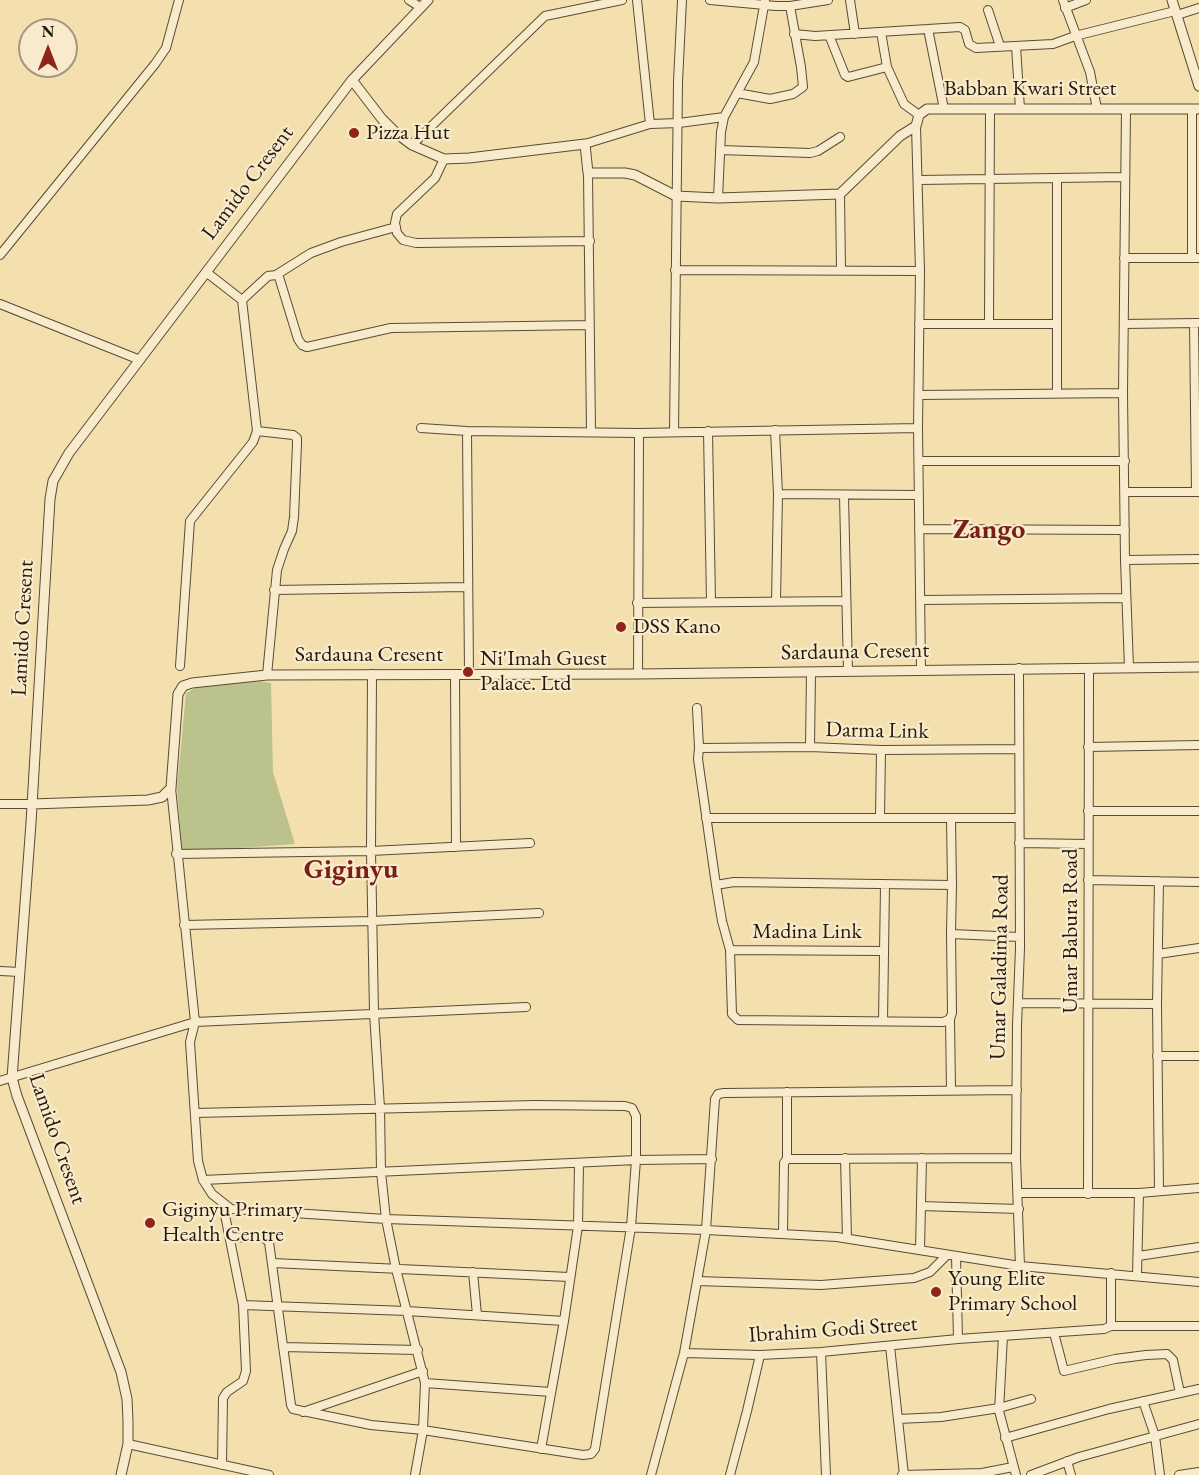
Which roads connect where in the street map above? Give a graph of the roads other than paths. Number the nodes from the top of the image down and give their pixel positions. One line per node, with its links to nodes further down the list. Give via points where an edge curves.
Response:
1 (179, 0): 57 (street, via 166,48 155,64)
2 (409, 0): 15 (street)
3 (428, 0): 15 (street, Lamido Cresent)
4 (622, 0): 44 (street, via 545,16)
5 (637, 0): 40 (street)
6 (682, 0): 39 (street)
7 (710, 0): 12 (street)
8 (828, 0): 14 (street)
9 (850, 0): 22 (street)
10 (1086, 0): 13 (street)
11 (1172, 0): 18 (street)
12 (765, 2): 14 (street); 30 (street, via 754,62)
13 (1064, 4): 24 (street)
14 (790, 6): 21 (street)
15 (420, 7): 28 (street, Lamido Cresent)
16 (1199, 8): 18 (street)
17 (988, 10): 25 (street)
18 (1176, 13): 24 (street); 29 (street)
19 (928, 29): 20 (street); 25 (street, via 960,27 972,46); 32 (street)
20 (881, 32): 22 (street); 27 (street)
21 (794, 34): 23 (street); 30 (street, via 803,83 800,90 770,99)
22 (855, 34): 23 (street)
23 (829, 35): 27 (street, via 848,77)
24 (1075, 36): 26 (street, via 1053,44); 34 (street, via 1090,72)
25 (1000, 46): 26 (street)
26 (1016, 46): 33 (street)
27 (887, 67): 37 (street, via 904,104)
28 (352, 80): 44 (street, via 382,119); 63 (street, Lamido Cresent)
29 (1199, 86)
30 (736, 93): 38 (street)
31 (990, 108): 32 (street, Babban Kwari Street); 33 (street, Babban Kwari Street); 50 (street)
32 (944, 109): 37 (street, Babban Kwari Street, via 927,109)
33 (1020, 109): 34 (street, Babban Kwari Street)
34 (1097, 109): 35 (street, Babban Kwari Street)
35 (1126, 109): 36 (street, Babban Kwari Street); 48 (street)
36 (1196, 109): 59 (street)
37 (919, 116): 41 (street, Babban Kwari Street)
38 (724, 117): 39 (street); 45 (street)
39 (679, 123): 40 (street); 53 (street)
40 (650, 124): 43 (street)
41 (916, 126): 51 (street); 52 (street, via 900,136)
42 (840, 137): 45 (street, via 810,153)
43 (585, 144): 46 (street); 47 (street)
44 (412, 145): 46 (street)
45 (720, 150): 54 (street)
46 (444, 159): 55 (street, via 435,178 397,214)
47 (588, 173): 53 (street, via 625,173); 56 (street)
48 (1124, 177): 49 (street); 58 (street)
49 (1057, 178): 50 (street); 70 (street)
50 (989, 179): 51 (street); 67 (street)
51 (919, 180): 62 (street)
52 (840, 194): 54 (street); 61 (street)
53 (676, 196): 54 (street); 60 (street)
54 (718, 198)
55 (396, 227): 56 (street, via 403,240 416,243); 64 (street, via 311,253)
56 (590, 241): 72 (street)
57 (0, 255)
58 (1124, 258): 59 (street); 71 (street)
59 (1195, 258)
60 (675, 270): 61 (street); 84 (street)
61 (841, 270): 62 (street)
62 (920, 271): 69 (street)
63 (206, 272): 65 (street); 73 (street, Lamido Cresent)
64 (276, 275): 65 (street, via 268,276); 72 (street, via 298,339 307,347 390,328)
65 (242, 300): 80 (street)
66 (0, 304): 73 (street)
67 (989, 323): 69 (street); 70 (street)
68 (1196, 323): 71 (street); 89 (street)
69 (919, 324): 76 (street)
70 (1057, 324): 74 (street)
71 (1124, 324): 75 (street)
72 (589, 325): 83 (street)
73 (140, 360): 127 (street, Lamido Cresent, via 69,453 53,481)
74 (1058, 393): 75 (street); 76 (street)
75 (1123, 393): 87 (street)
76 (919, 395): 78 (street)
77 (421, 428): 81 (street)
78 (918, 428): 79 (street); 86 (street)
79 (775, 430): 82 (street); 90 (street)
80 (257, 431): 98 (street, via 297,438 294,518); 105 (street, via 253,442 190,521)
81 (467, 431): 83 (street); 97 (street)
82 (708, 431): 84 (street); 103 (street)
83 (591, 432): 85 (street)
84 (674, 432): 85 (street)
85 (639, 433): 104 (street)
86 (919, 461): 87 (street); 91 (street)
87 (1125, 461): 88 (street)
88 (1125, 492): 89 (street); 94 (street)
89 (1198, 492)
90 (778, 494): 92 (street); 101 (street)
91 (919, 495): 92 (street); 93 (street)
92 (844, 496): 102 (street)
93 (919, 529): 94 (street); 100 (street)
94 (1125, 530): 96 (street)
95 (1199, 559): 96 (street)
96 (1125, 560): 99 (street)
97 (467, 587): 98 (street); 115 (street)
98 (274, 590): 117 (street)
99 (1126, 598): 100 (street); 106 (street)
100 (920, 600): 110 (street)
101 (776, 601): 102 (street); 103 (street)
102 (846, 601): 111 (street)
103 (711, 602): 104 (street)
104 (637, 603): 116 (street)
105 (180, 666)
106 (1129, 667): 107 (street, Sardauna Cresent); 109 (street, Sardauna Cresent)
107 (1199, 667)
108 (1019, 668): 109 (street, Sardauna Cresent); 110 (street, Sardauna Cresent); 123 (street, Umar Galadima Road)
109 (1089, 668): 121 (street, Umar Babura Road)
110 (921, 670): 111 (street, Sardauna Cresent)
111 (848, 671): 112 (street, Sardauna Cresent)
112 (811, 672): 116 (street, Sardauna Cresent); 120 (street, Darma Link)
113 (372, 674): 114 (street, Sardauna Cresent); 117 (street, Sardauna Cresent); 138 (street)
114 (455, 674): 115 (street, Sardauna Cresent); 137 (street)
115 (469, 674): 116 (street, Sardauna Cresent)
116 (638, 674)
117 (267, 675): 125 (street, Sardauna Cresent, via 183,686 178,694)
118 (697, 708): 122 (street)
119 (1199, 745): 121 (street)
120 (810, 747): 122 (street); 124 (street, Darma Link)
121 (1088, 747): 128 (street, Umar Babura Road)
122 (699, 748): 130 (street)
123 (1019, 749): 124 (street, Darma Link); 131 (street, Umar Galadima Road)
124 (881, 750): 132 (street)
125 (171, 788): 127 (street, via 162,797 148,800); 139 (street)
126 (0, 804): 127 (street)
127 (32, 804): 156 (street, Lamido Cresent)
128 (1088, 811): 129 (street); 136 (street, Umar Babura Road)
129 (1199, 811)
130 (706, 818): 132 (street); 143 (street)
131 (1019, 818): 133 (street); 135 (street, Umar Galadima Road)
132 (880, 819): 133 (street)
133 (951, 819): 145 (street)
134 (530, 843): 137 (street)
135 (1018, 843): 136 (street); 150 (street, Umar Galadima Road)
136 (1088, 844): 140 (street, Umar Babura Road)
137 (456, 847): 138 (street)
138 (371, 851): 139 (street); 147 (street)
139 (176, 854): 148 (street)
140 (1088, 880): 141 (street); 158 (street, Umar Babura Road)
141 (1159, 881): 142 (street); 154 (street)
142 (1199, 882)
143 (717, 885): 144 (street); 152 (street)
144 (885, 885): 145 (street); 153 (street)
145 (951, 885): 149 (street)
146 (538, 913): 147 (street)
147 (373, 921): 148 (street); 161 (street)
148 (184, 925): 164 (street)
149 (951, 934): 150 (street); 162 (street)
150 (1020, 937): 157 (street, Umar Galadima Road)
151 (1199, 948): 154 (street)
152 (730, 950): 153 (street, Madina Link); 163 (street, via 732,1014 738,1020)
153 (884, 951): 163 (street)
154 (1158, 954): 159 (street)
155 (0, 971): 156 (street)
156 (20, 972): 167 (street, Lamido Cresent)
157 (1018, 1003): 158 (street); 170 (street, Umar Galadima Road)
158 (1089, 1004): 159 (street); 187 (street, Umar Babura Road)
159 (1157, 1004): 165 (street)
160 (526, 1007): 161 (street)
161 (374, 1013): 164 (street); 172 (street)
162 (950, 1019): 163 (street); 169 (street)
163 (883, 1021)
164 (195, 1022): 167 (street); 173 (street, via 190,1042)
165 (1157, 1056): 166 (street); 184 (street)
166 (1199, 1056)
167 (12, 1078): 168 (street); 242 (street, Lamido Cresent, via 121,1372 127,1399)
168 (0, 1081)
169 (951, 1090): 170 (street); 171 (street)
170 (1017, 1090): 176 (street, Umar Galadima Road)
171 (787, 1092): 177 (street, via 718,1094); 178 (street)
172 (380, 1108): 173 (street); 179 (street, via 625,1106 632,1108 636,1116); 181 (street)
173 (195, 1113): 182 (street)
174 (845, 1158): 175 (street); 178 (street); 197 (street)
175 (922, 1158): 176 (street); 189 (street)
176 (1016, 1158): 185 (street, Umar Galadima Road)
177 (712, 1159): 179 (street); 194 (street)
178 (787, 1159): 195 (street)
179 (636, 1160): 180 (street); 193 (street)
180 (579, 1163): 181 (street); 192 (street)
181 (381, 1172): 182 (street); 191 (street)
182 (203, 1180): 188 (street)
183 (1199, 1188): 184 (street)
184 (1160, 1191): 186 (street)
185 (1018, 1193): 187 (street); 190 (street, Umar Galadima Road)
186 (1139, 1193): 187 (street); 201 (street)
187 (1088, 1194)
188 (223, 1205): 191 (street, via 240,1211); 196 (street)
189 (921, 1206): 190 (street); 199 (street)
190 (1018, 1209): 204 (street, Umar Galadima Road)
191 (386, 1219): 192 (street); 205 (street)
192 (578, 1226): 193 (street); 209 (street)
193 (631, 1227): 194 (street); 243 (street, via 595,1449 584,1455)
194 (706, 1230): 195 (street); 210 (street)
195 (783, 1234): 197 (street)
196 (230, 1237): 203 (street, via 267,1239); 212 (street)
197 (847, 1238): 199 (street)
198 (1199, 1247): 201 (street)
199 (920, 1250): 200 (street)
200 (947, 1255): 202 (street); 210 (street, via 930,1272 914,1278 821,1285)
201 (1138, 1256): 208 (street)
202 (956, 1257): 204 (street); 221 (street)
203 (273, 1263): 205 (street); 213 (street)
204 (1020, 1266): 207 (street)
205 (396, 1269): 206 (street); 214 (street)
206 (473, 1272): 209 (street); 215 (street)
207 (1111, 1273): 208 (street); 217 (street)
208 (1137, 1275): 211 (street)
209 (569, 1277): 216 (street)
210 (697, 1281): 226 (street)
211 (1199, 1282)
212 (243, 1305): 213 (street); 245 (street, via 245,1377 223,1398)
213 (277, 1305): 214 (street); 223 (street)
214 (407, 1311): 215 (street); 224 (street)
215 (477, 1316): 216 (street)
216 (564, 1321): 231 (street)
217 (1111, 1326): 218 (street, Ibrahim Godi Street); 219 (street, Ibrahim Godi Street)
218 (1199, 1326)
219 (1054, 1333): 220 (street, Ibrahim Godi Street); 232 (street, via 1064,1371 1167,1354 1173,1360)
220 (1003, 1336): 221 (street, Ibrahim Godi Street); 235 (street)
221 (958, 1339): 222 (street, Ibrahim Godi Street)
222 (890, 1346): 225 (street, Ibrahim Godi Street); 237 (street)
223 (283, 1347): 224 (street); 236 (street, via 291,1405)
224 (418, 1350): 228 (street)
225 (821, 1352): 227 (street, Ibrahim Godi Street); 254 (street)
226 (684, 1353): 227 (street, Ibrahim Godi Street); 252 (street)
227 (760, 1355): 253 (street)
228 (423, 1371): 229 (street); 236 (street)
229 (425, 1383): 231 (street); 239 (street)
230 (1199, 1389): 232 (street)
231 (551, 1392): 243 (street)
232 (1180, 1393): 234 (street)
233 (1031, 1399): 235 (street)
234 (1143, 1401): 240 (street); 241 (street)
235 (999, 1408): 237 (street); 241 (street)
236 (302, 1412): 239 (street)
237 (898, 1419): 255 (street)
238 (1199, 1424): 240 (street)
239 (423, 1430): 243 (street); 251 (street)
240 (1155, 1436): 244 (street); 258 (street)
241 (1005, 1438): 246 (street)
242 (128, 1444): 245 (street); 249 (street, Lamido Cresent)
243 (541, 1449)
244 (1067, 1461): 256 (street); 257 (street)
245 (222, 1465): 250 (street)
246 (1015, 1471): 248 (street)
247 (1199, 1472): 259 (street)
248 (970, 1474): 255 (street)
249 (121, 1475)
250 (269, 1475)
251 (415, 1475)
252 (651, 1475)
253 (730, 1475)
254 (826, 1475)
255 (903, 1475)
256 (1031, 1475)
257 (1071, 1475)
258 (1160, 1475)
259 (1179, 1475)

